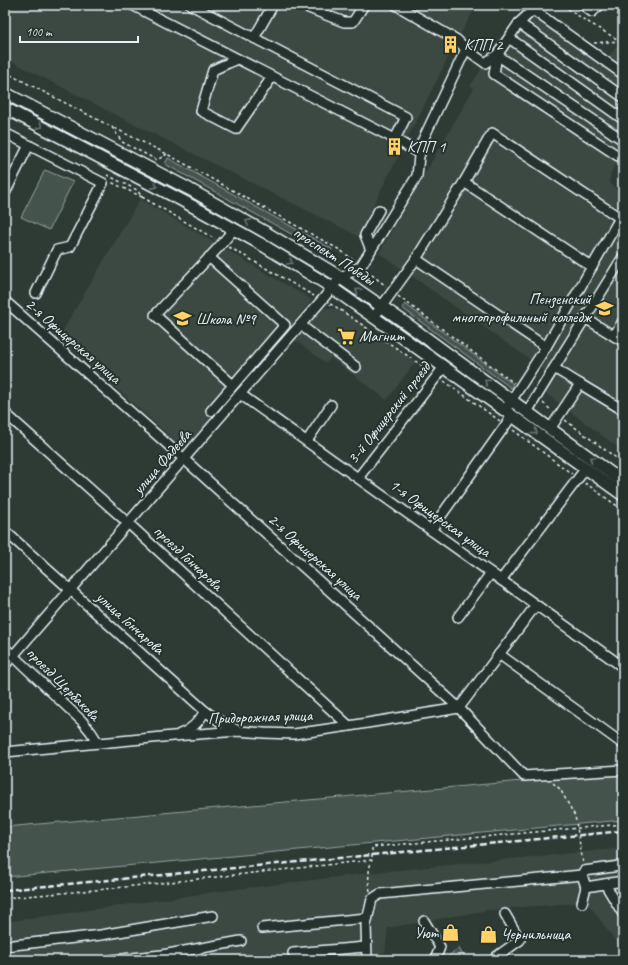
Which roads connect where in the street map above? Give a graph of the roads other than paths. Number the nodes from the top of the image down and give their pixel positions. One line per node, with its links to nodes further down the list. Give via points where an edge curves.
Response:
1 (132, 5): 14 (street)
2 (191, 5): 10 (street)
3 (273, 5): 10 (street)
4 (301, 5): 5 (street, via 344,22 353,22)
5 (364, 5)
6 (396, 5): 12 (street, via 457,40)
7 (583, 5): 8 (street, via 592,12)
8 (600, 5)
9 (519, 23): 11 (street); 15 (street, via 533,10); 18 (street)
10 (254, 38): 22 (street, via 406,117)
11 (509, 38): 13 (street); 20 (street)
12 (466, 49): 13 (street, via 485,63); 25 (street, via 420,146)
13 (497, 55): 23 (street); 26 (street, via 494,74)
14 (238, 59): 16 (street); 16 (street, via 213,70 201,111 236,129)
15 (623, 74)
16 (272, 77): 22 (street)
17 (5, 93): 36 (main road, проспект Победы, one-way to 17, via 189,189)
18 (623, 97)
19 (5, 108): 30 (main road, проспект Победы, one-way to 30)
20 (623, 119)
21 (5, 133): 24 (street)
22 (395, 139): 25 (street)
23 (623, 140)
24 (29, 145): 28 (street); 38 (street, via 103,183 70,247 57,250)
25 (420, 154): 31 (street, via 417,176)
26 (618, 156)
27 (464, 182): 34 (street); 35 (street); 35 (street, via 492,133 620,218)
28 (5, 193)
29 (378, 210): 31 (street, via 365,235)
30 (234, 229): 33 (street); 37 (main road, проспект Победы, one-way to 37)
31 (371, 250): 36 (street, via 361,266)
32 (623, 257): 42 (street)
33 (209, 258): 52 (street, via 285,325); 52 (street, via 155,315)
34 (416, 259): 40 (street); 47 (street)
35 (592, 267): 47 (street)
36 (340, 278): 37 (street, улица Фадеева); 40 (main road, проспект Победы, one-way to 36)
37 (332, 288): 41 (main road, проспект Победы); 44 (street, улица Фадеева)
38 (36, 293)
39 (5, 301): 63 (street, 2-я Офицерская улица)
40 (382, 307): 41 (street); 54 (main road, проспект Победы, one-way to 40)
41 (374, 317): 50 (main road, проспект Победы)
42 (585, 318): 45 (street); 49 (street)
43 (623, 321): 45 (street)
44 (301, 325): 48 (street); 53 (street, улица Фадеева)
45 (614, 336): 46 (street)
46 (623, 341)
47 (546, 347): 54 (street)
48 (356, 367)
49 (554, 368): 51 (street); 58 (street)
50 (441, 371): 60 (main road, проспект Победы); 65 (street, 3-й Офицерский проезд)
51 (580, 384): 56 (street); 61 (street)
52 (233, 385): 57 (street)
53 (240, 394): 62 (street, 1-я Офицерская улица); 63 (street, улица Фадеева)
54 (511, 400): 58 (main road, проспект Победы); 60 (street)
55 (331, 405): 62 (street)
56 (623, 410)
57 (211, 411)
58 (527, 412): 61 (main road, проспект Победы)
59 (5, 413): 68 (street, проезд Гончарова)
60 (509, 413): 64 (main road, проспект Победы, one-way to 64); 70 (street, via 506,425)
61 (550, 429): 66 (main road, проспект Победы, one-way to 61)
62 (307, 441): 65 (street, 1-я Офицерская улица)
63 (184, 458): 68 (street, улица Фадеева); 81 (street, 2-я Офицерская улица)
64 (586, 468): 67 (main road, проспект Победы); 72 (street)
65 (358, 478): 70 (street, 1-я Офицерская улица)
66 (623, 482)
67 (623, 495)
68 (128, 523): 73 (street, улица Фадеева); 83 (street, проезд Гончарова)
69 (5, 530): 73 (street, улица Гончарова)
70 (431, 530): 71 (street, 1-я Офицерская улица)
71 (491, 573): 72 (street, 1-я Офицерская улица); 75 (street)
72 (501, 580): 74 (street, 1-я Офицерская улица)
73 (70, 590): 78 (street, улица Фадеева); 82 (street, улица Гончарова)
74 (536, 605): 77 (street); 80 (street, 1-я Офицерская улица)
75 (458, 617)
76 (5, 648): 78 (street, проезд Щербакова)
77 (499, 654): 81 (street); 87 (street)
78 (13, 655): 79 (street, улица Фадеева); 86 (street, проезд Щербакова, via 82,721)
79 (5, 665)
80 (623, 667)
81 (459, 708): 83 (street, Придорожная улица); 89 (street, 2-я Офицерская улица, via 524,776)
82 (205, 711): 84 (street, улица Гончарова); 85 (street, via 194,726)
83 (349, 726): 84 (street, Придорожная улица, via 294,734)
84 (238, 731): 85 (street, Придорожная улица)
85 (173, 736): 86 (street, Придорожная улица)
86 (98, 743): 88 (street, Придорожная улица)
87 (623, 744)
88 (5, 752)
89 (623, 770)
90 (620, 866): 91 (street)
91 (583, 873): 94 (street); 99 (street, via 380,894 372,899)
92 (623, 882): 93 (street)
93 (605, 884): 94 (street); 97 (street)
94 (586, 887): 95 (street)
95 (582, 903)
96 (505, 914): 109 (street, via 520,940 496,957)
97 (623, 914)
98 (213, 916): 103 (street, via 101,935)
99 (367, 918): 101 (street); 104 (street)
100 (424, 921): 108 (street, via 440,947)
101 (262, 928)
102 (241, 941): 106 (street, via 162,955)
103 (5, 946)
104 (366, 947): 105 (street); 107 (street)
105 (293, 953)
106 (111, 960)
107 (367, 960)
108 (435, 960)
109 (498, 960)

